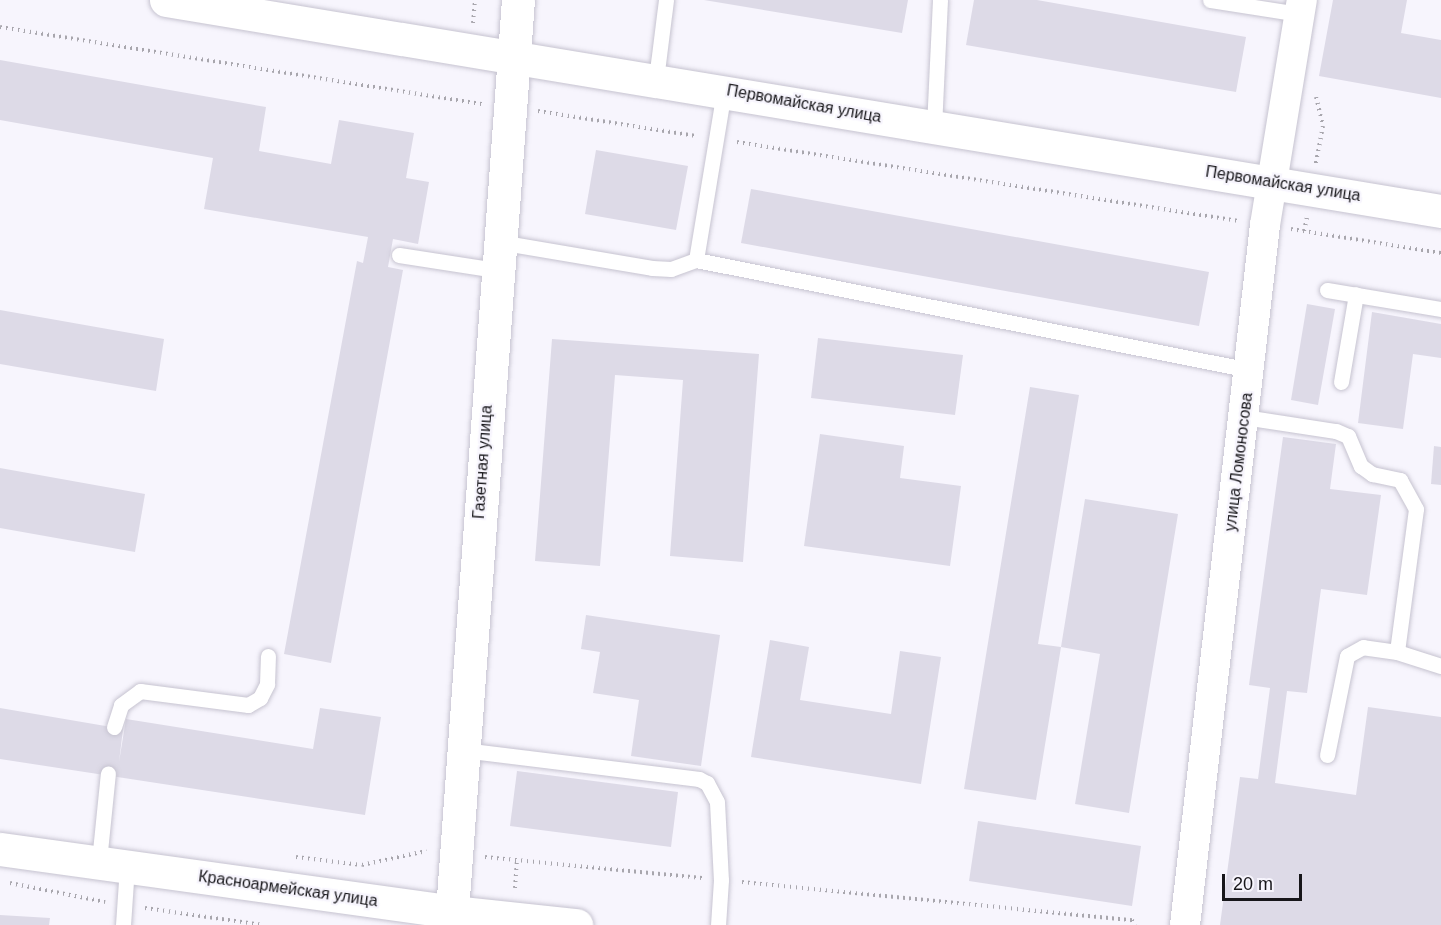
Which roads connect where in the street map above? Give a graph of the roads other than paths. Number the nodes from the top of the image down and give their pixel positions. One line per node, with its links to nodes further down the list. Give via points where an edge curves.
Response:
1 (166, 0): 7 (street, Первомайская улица)
2 (518, 0): 7 (street, Газетная улица)
3 (666, 0): 8 (lane)
4 (940, 0): 10 (lane)
5 (1210, 0): 6 (lane)
6 (1300, 7): 11 (street, улица Ломоносова)
7 (513, 57): 8 (street, Первомайская улица); 14 (street, Газетная улица)
8 (656, 79): 9 (street, Первомайская улица)
9 (724, 90): 10 (street, Первомайская улица); 15 (lane)
10 (934, 127): 11 (street, Первомайская улица)
11 (1272, 184): 12 (street, Первомайская улица, via 1312,187); 19 (street, улица Ломоносова)
12 (1441, 211)
13 (399, 255): 14 (lane)
14 (498, 256): 15 (lane, via 671,269); 26 (street, Газетная улица)
15 (696, 260): 19 (lane)
16 (1328, 290): 17 (lane)
17 (1356, 294): 18 (lane); 20 (lane)
18 (1441, 309)
19 (1250, 370): 21 (street, улица Ломоносова)
20 (1341, 382)
21 (1244, 417): 22 (lane, via 1348,436 1361,466 1372,474 1400,480 1406,486 1416,509); 35 (street, улица Ломоносова)
22 (1397, 652): 24 (lane); 27 (lane, via 1363,647 1347,656)
23 (268, 657): 25 (lane, via 267,684 260,698 248,705 140,691 122,705)
24 (1441, 666)
25 (114, 727)
26 (463, 750): 31 (street, Газетная улица); 34 (lane, via 699,779 713,791 717,802 721,880)
27 (1327, 755)
28 (108, 774): 30 (lane)
29 (0, 849): 30 (street, Красноармейская улица)
30 (113, 864): 31 (street, Красноармейская улица); 32 (lane)
31 (452, 919): 33 (street, Красноармейская улица)
32 (123, 925)
33 (576, 925)
34 (718, 925)
35 (1185, 925)

